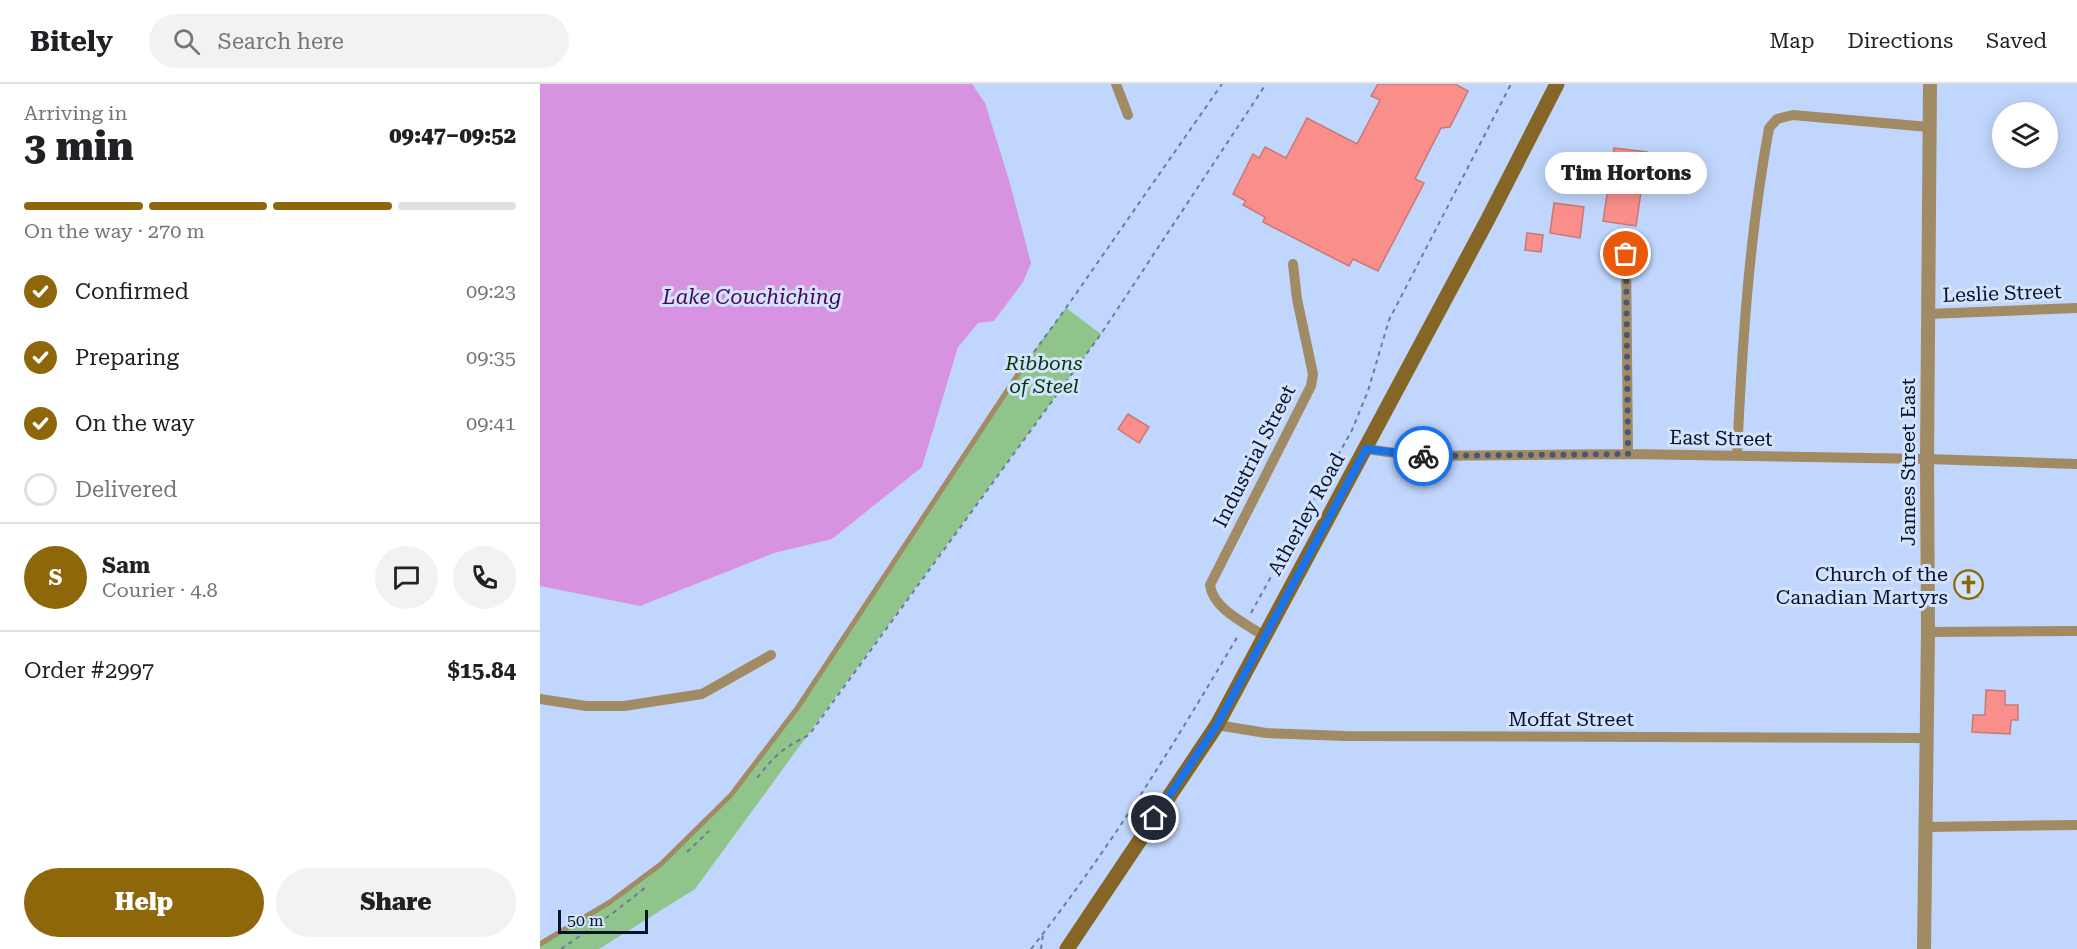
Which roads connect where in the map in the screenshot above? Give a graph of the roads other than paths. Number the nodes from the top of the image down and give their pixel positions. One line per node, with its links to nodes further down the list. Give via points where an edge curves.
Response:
1 (1116, 84): 4 (street)
2 (1557, 84): 11 (main road, Atherley Road)
3 (1930, 84): 5 (street, James Street East)
4 (1128, 115)
5 (1929, 127): 9 (street, James Street East); 13 (street, via 1793,115 1777,119 1769,128 1745,298)
6 (1626, 254): 12 (street)
7 (1293, 264): 18 (street, Industrial Street, via 1313,374 1311,386 1210,585 1211,595 1226,610)
8 (2077, 308): 9 (street, Leslie Street)
9 (1928, 314): 14 (street, James Street East)
10 (1028, 359): 25 (lane, via 798,707 731,795 660,864 610,902)
11 (1366, 449): 12 (street, East Street, via 1417,456); 18 (main road, Atherley Road)
12 (1628, 454): 13 (street, East Street)
13 (1737, 456): 14 (street, East Street)
14 (1927, 459): 15 (street, East Street); 16 (street, James Street East)
15 (2077, 464)
16 (1928, 632): 17 (street); 22 (street, James Street East)
17 (2077, 632)
18 (1264, 636): 21 (main road, Atherley Road)
19 (771, 655): 20 (street, via 702,694 624,706 586,706)
20 (540, 699)
21 (1217, 725): 22 (street, Moffat Street, via 1266,733 1345,736); 26 (main road, Atherley Road)
22 (1926, 738): 24 (street, James Street East)
23 (2077, 825): 24 (street)
24 (1925, 827): 27 (street, James Street East)
25 (540, 944)
26 (1067, 949)
27 (1924, 949)

